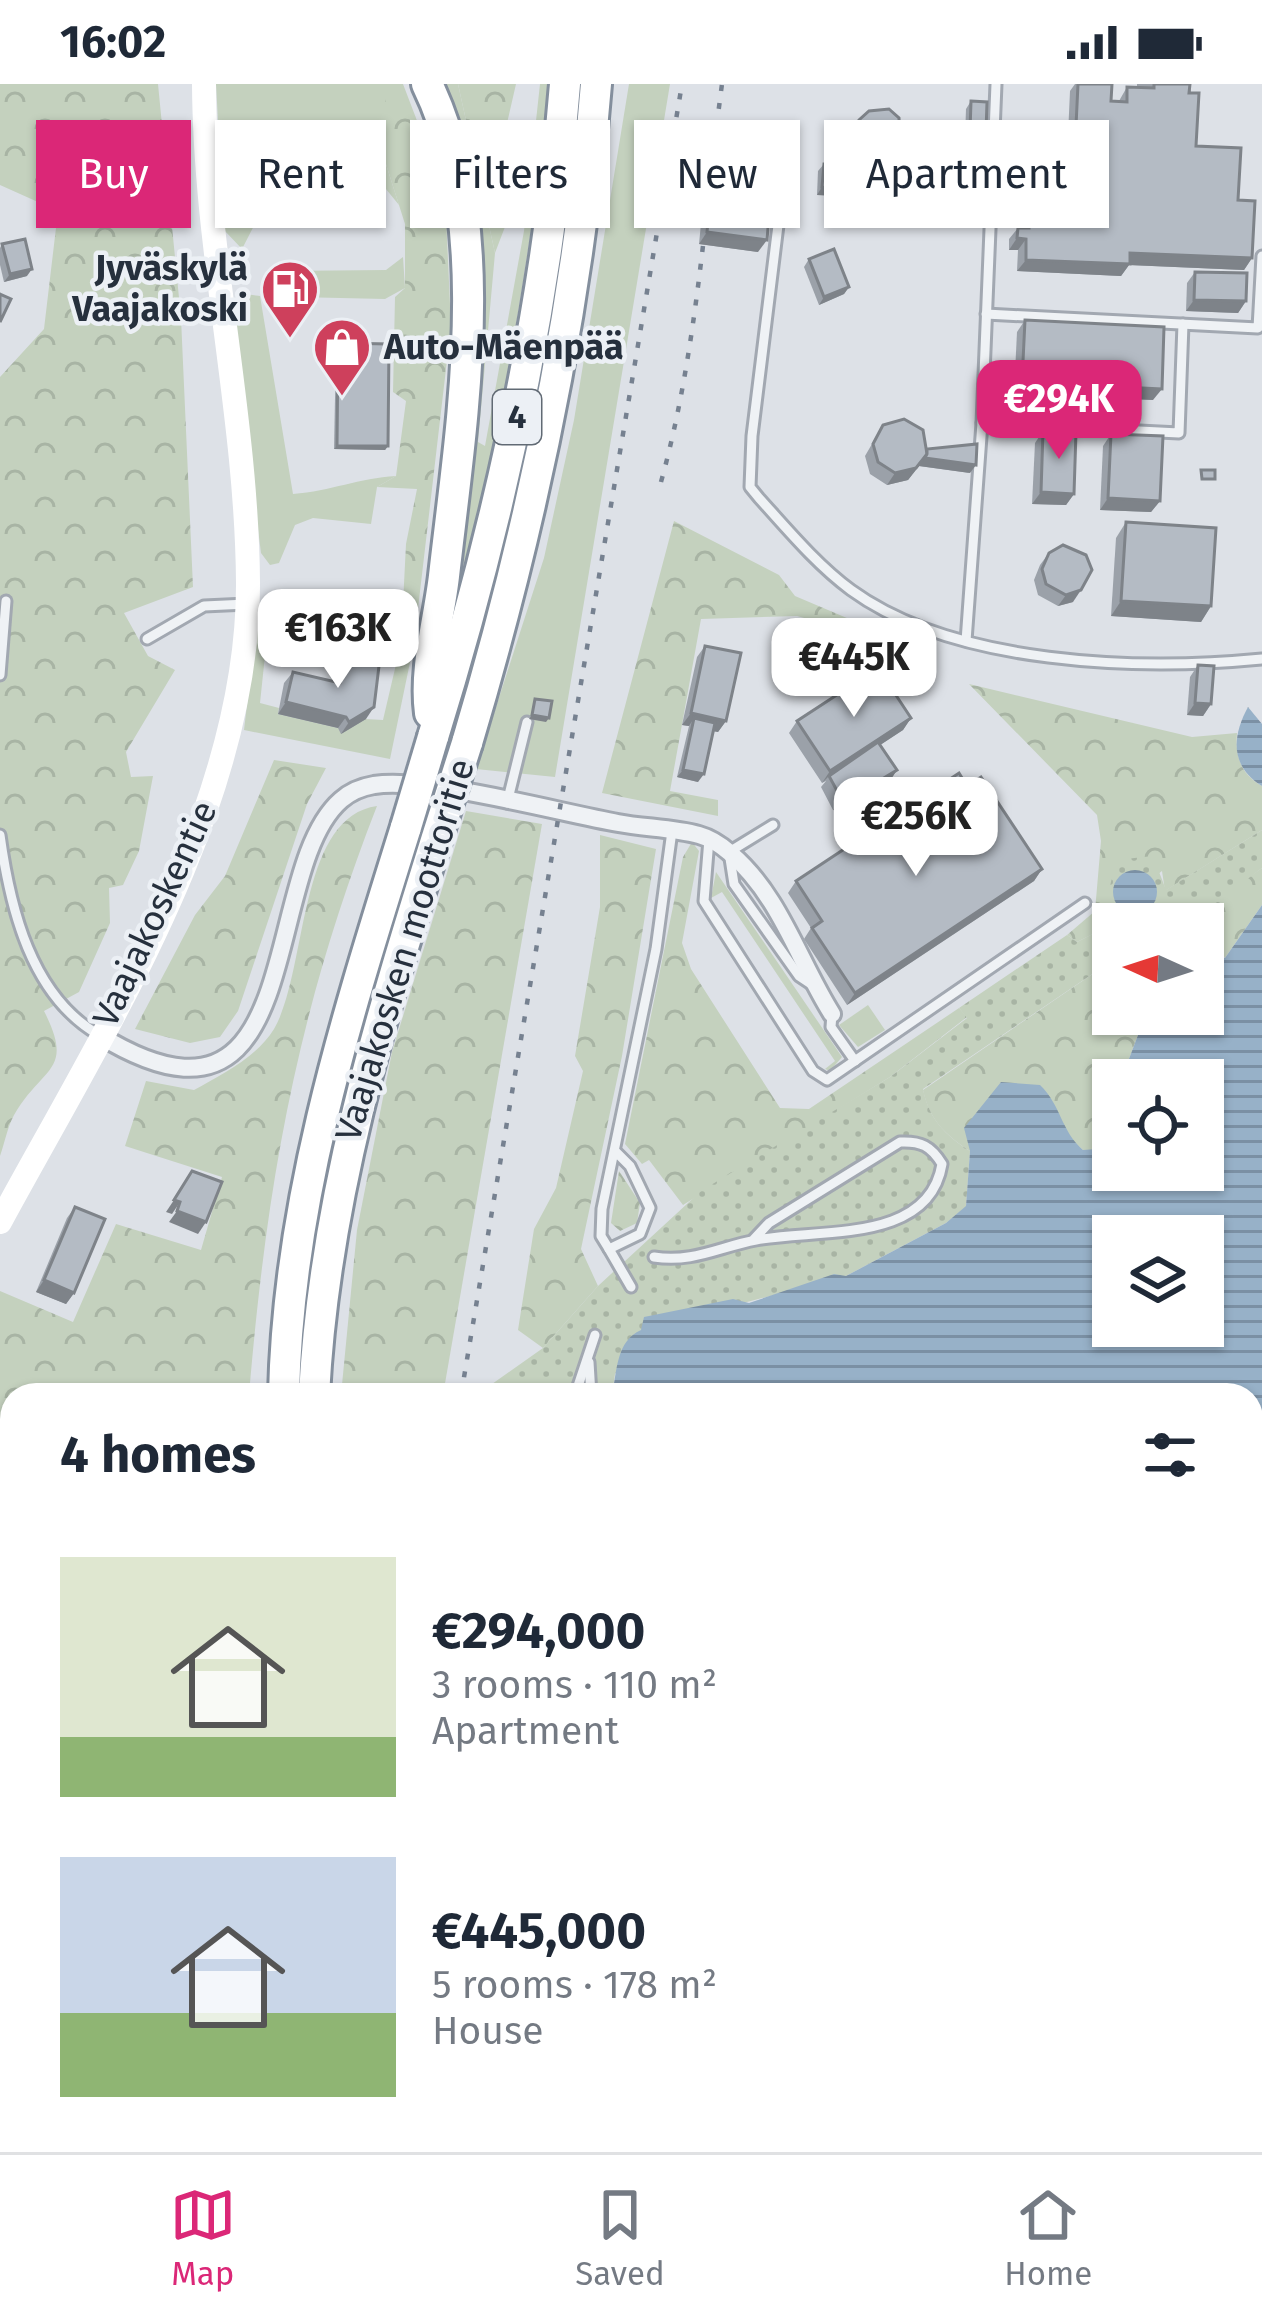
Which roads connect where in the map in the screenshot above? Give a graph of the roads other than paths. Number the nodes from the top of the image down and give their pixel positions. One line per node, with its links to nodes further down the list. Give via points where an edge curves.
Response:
1 (204, 84): 16 (main road, Vaajakoskentie)
2 (427, 84): 22 (highway, via 454,153 466,270 456,471 431,660)
3 (565, 84): 22 (highway, Vaajakosken moottoritie / 4, via 518,413)
4 (596, 84): 7 (highway, Vaajakosken moottoritie / 4)
5 (615, 84): 8 (highway)
6 (996, 84): 12 (lane)
7 (592, 120)
8 (607, 120)
9 (578, 228): 42 (highway, Vaajakosken moottoritie / 4, bridge, via 535,482 337,1187)
10 (775, 228): 18 (lane, via 750,487 850,589 910,624)
11 (1262, 256): 13 (lane, via 1258,328)
12 (986, 314): 13 (lane); 14 (lane)
13 (1184, 325): 14 (lane, via 1179,433)
14 (982, 423): 18 (lane)
15 (6, 601): 20 (lane)
16 (247, 604): 17 (lane, via 204,606); 31 (main road, Vaajakoskentie, via 238,695 203,821)
17 (147, 639)
18 (966, 641): 19 (lane, via 1139,661)
19 (1262, 658)
20 (0, 675)
21 (527, 722): 23 (lane)
22 (433, 737): 41 (highway, Vaajakosken moottoritie / 4, bridge, via 312,1155)
23 (507, 803): 25 (street); 31 (street, via 394,785 345,796 323,824 273,984 237,1044 208,1064 179,1069)
24 (772, 825): 28 (lane)
25 (672, 831): 27 (street); 33 (lane)
26 (0, 835): 31 (lane, via 18,924 49,988 75,1022)
27 (710, 839): 28 (street); 32 (lane, via 704,902 813,1071 827,1081)
28 (729, 852): 30 (street, via 800,950)
29 (1085, 903): 32 (lane)
30 (832, 1014): 32 (lane, via 831,1027)
31 (99, 1036): 34 (main road, Vaajakoskentie)
32 (855, 1061)
33 (616, 1152): 36 (lane, via 601,1236); 36 (lane, via 650,1208 640,1234)
34 (0, 1222)
35 (753, 1240): 35 (lane, via 885,1223 925,1202 942,1164 918,1141 899,1142); 37 (lane, via 702,1257)
36 (610, 1249): 38 (lane)
37 (654, 1257)
38 (632, 1287)
39 (596, 1335): 40 (lane)
40 (589, 1362): 43 (lane); 44 (lane)
41 (285, 1383)
42 (315, 1383)
43 (580, 1383)
44 (590, 1383)

